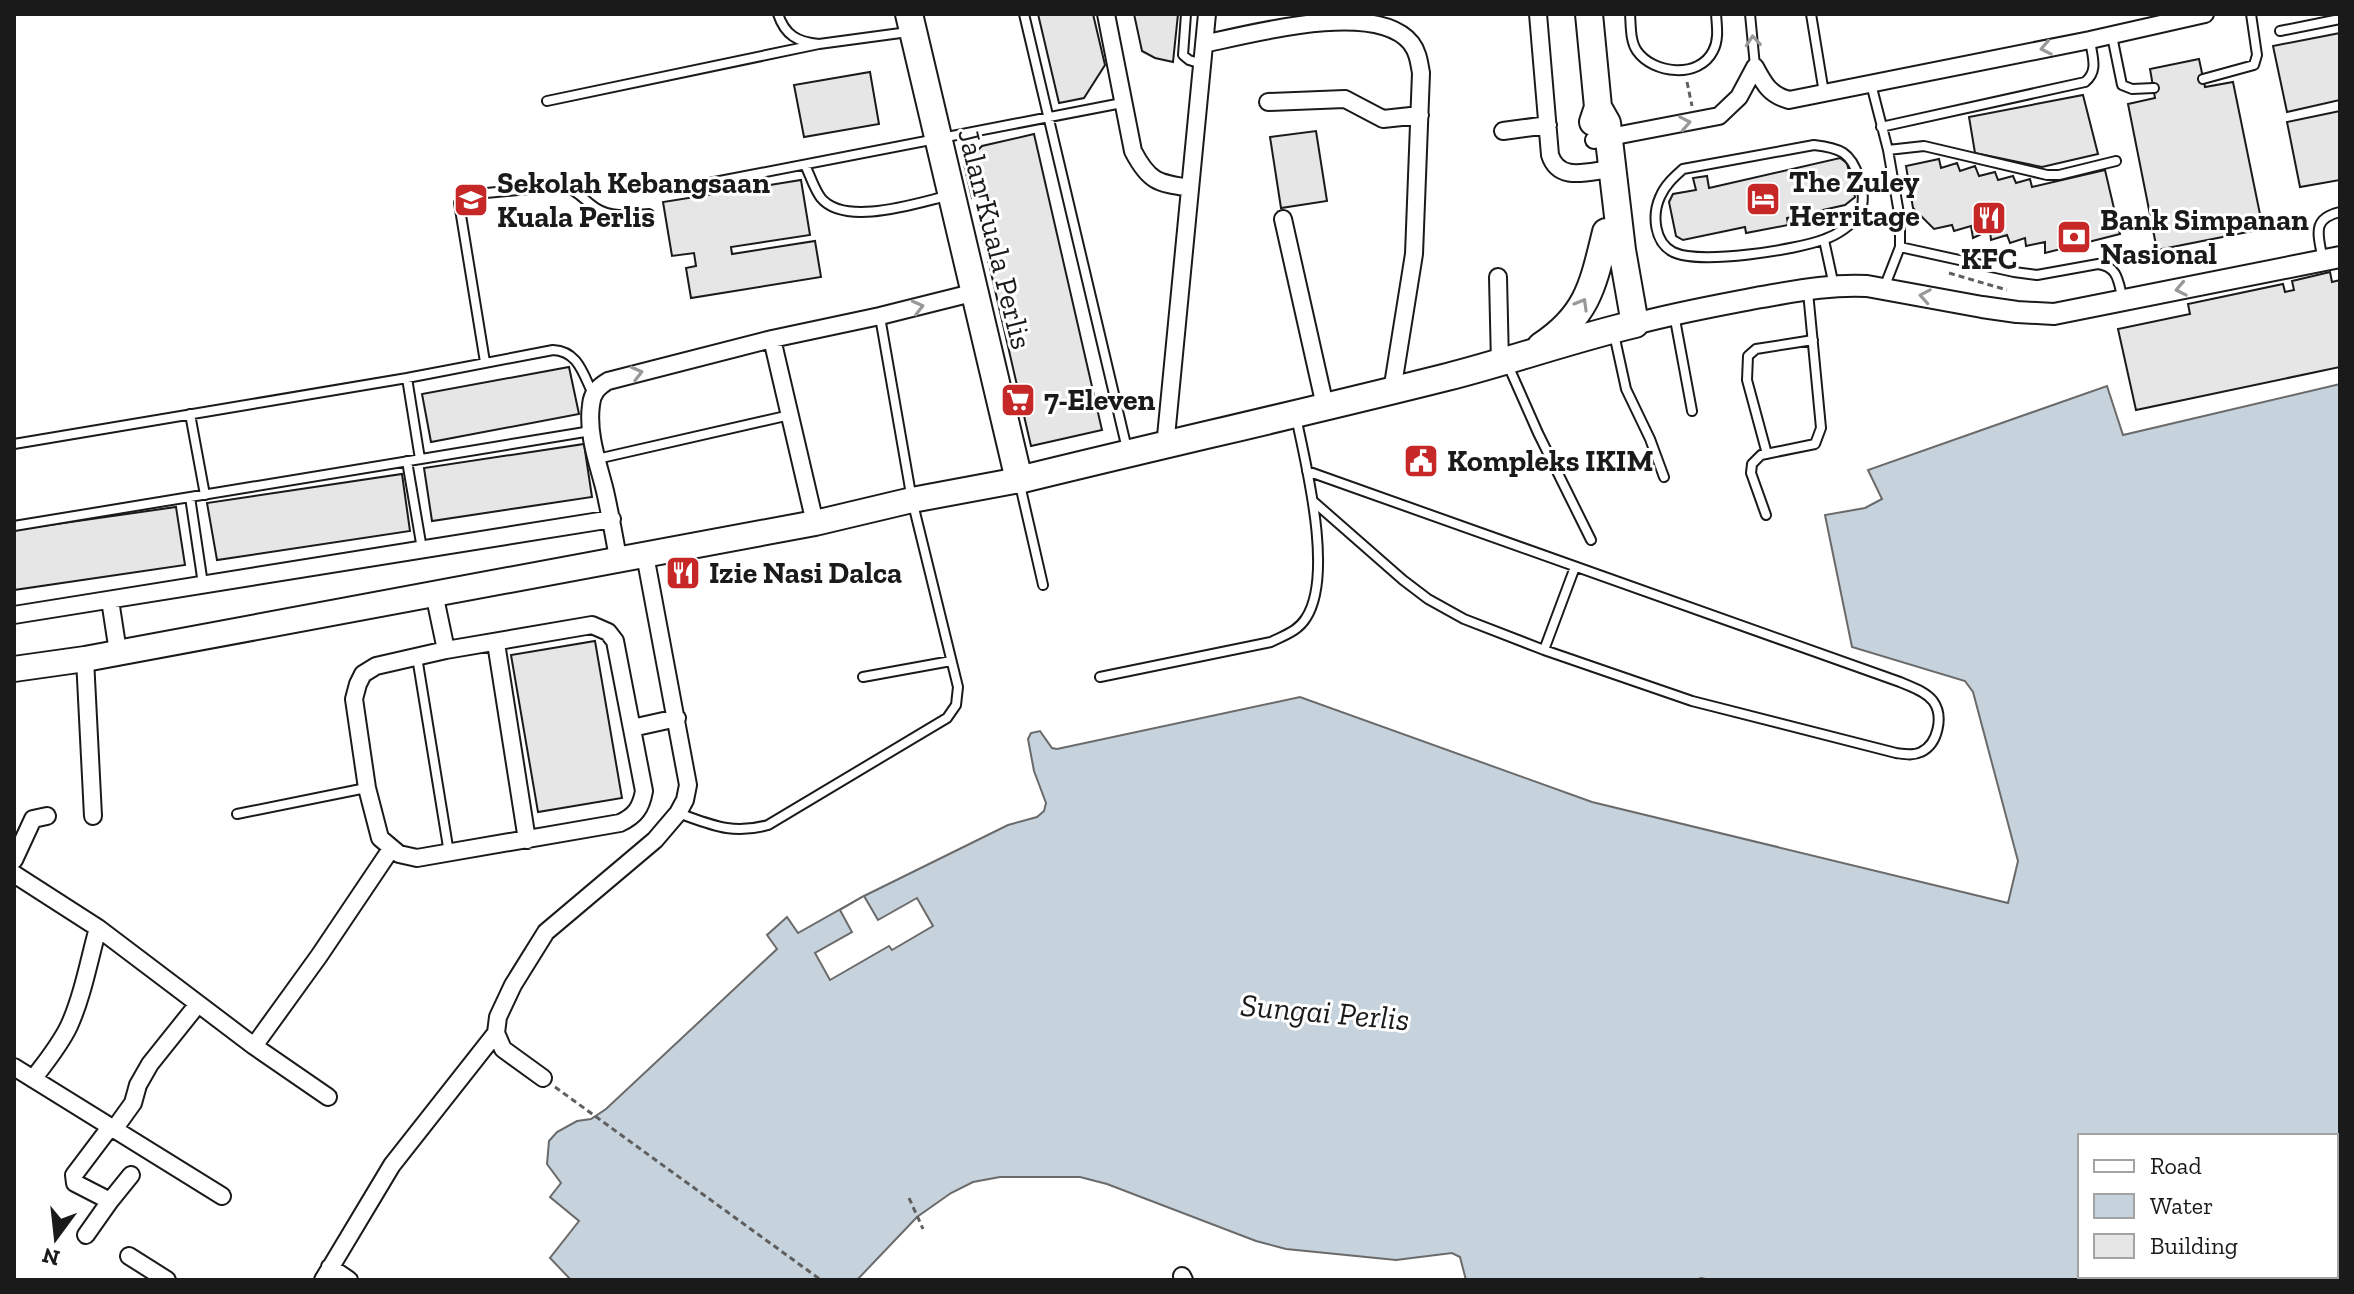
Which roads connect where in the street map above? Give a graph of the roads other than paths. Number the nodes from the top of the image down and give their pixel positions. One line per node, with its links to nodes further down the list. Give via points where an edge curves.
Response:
1 (778, 14): 19 (lane, via 789,35)
2 (1024, 14): 31 (lane)
3 (1106, 14): 29 (street)
4 (1186, 14): 21 (lane, via 1183,55)
5 (1207, 14): 20 (street)
6 (1538, 14): 32 (street)
7 (1589, 14): 36 (main road, via 1598,107 1593,125)
8 (1630, 14): 9 (lane, via 1637,51 1662,68 1685,70 1705,62 1713,52)
9 (1716, 14)
10 (1750, 14): 22 (lane, one-way to 10)
11 (1811, 14): 26 (lane)
12 (2205, 14): 17 (street)
13 (2251, 14): 23 (lane, via 2254,65)
14 (2340, 19): 16 (lane)
15 (911, 23): 19 (lane); 35 (main road, Jalan Kuala Perlis)
16 (2280, 31)
17 (2112, 35): 18 (street); 25 (lane, via 2122,85)
18 (2090, 40): 24 (street, one-way to 24); 33 (lane, via 2095,68 2085,82)
19 (819, 44): 27 (lane)
20 (1204, 44): 21 (street); 30 (street, via 1328,19 1376,22 1402,34 1418,55)
21 (1202, 64): 42 (street)
22 (1755, 67): 26 (street, via 1765,87 1781,98); 36 (street, one-way to 22, via 1719,116 1739,97)
23 (2203, 79)
24 (1871, 82): 26 (street); 33 (lane)
25 (2154, 88)
26 (1824, 93)
27 (547, 101)
28 (1268, 102): 30 (street, via 1345,99 1383,119)
29 (1122, 103): 31 (lane); 42 (street, via 1139,162 1158,183)
30 (1420, 115): 65 (street, via 1414,254)
31 (1048, 118): 35 (lane); 75 (lane)
32 (1548, 125): 34 (street); 40 (street, via 1555,167 1570,173)
33 (1881, 127): 37 (lane)
34 (1503, 131)
35 (938, 139): 39 (lane); 43 (main road, Jalan Kuala Perlis)
36 (1601, 139): 40 (main road)
37 (1888, 150): 38 (lane, via 1924,146 2047,175); 49 (lane)
38 (2116, 161)
39 (805, 165): 41 (lane); 43 (lane, via 821,198 844,212)
40 (1604, 169): 47 (main road); 59 (main road, via 1622,250)
41 (704, 184)
42 (1190, 188): 74 (street)
43 (952, 195): 55 (main road, Jalan Kuala Perlis)
44 (2340, 212): 50 (lane, via 2327,215 2319,228)
45 (649, 214): 63 (lane, via 607,213 562,186 461,198)
46 (1283, 219): 67 (street)
47 (1606, 232): 59 (main road); 62 (main road, one-way to 47, via 1561,332 1582,306)
48 (1824, 240): 48 (lane, via 1859,215 1862,185 1846,154 1814,145 1683,169 1660,197 1655,226 1671,251 1687,256 1751,255); 52 (lane)
49 (1900, 247): 54 (lane); 56 (lane, via 2037,275 2106,265 2115,271)
50 (2331, 259): 56 (street, one-way to 56)
51 (1498, 277): 62 (street)
52 (1834, 286): 53 (street); 54 (street)
53 (1808, 289): 57 (street); 61 (lane)
54 (1884, 289): 56 (street, one-way to 54, via 2037,314)
55 (976, 292): 58 (street, one-way to 55); 82 (main road, Jalan Kuala Perlis)
56 (2123, 300)
57 (1674, 313): 59 (street); 68 (lane)
58 (880, 316): 60 (street); 85 (lane)
59 (1623, 327): 62 (main road); 81 (lane, via 1626,389)
60 (772, 339): 66 (street, one-way to 60, via 608,381); 71 (street)
61 (1813, 340): 76 (lane, via 1819,437 1809,447); 76 (lane, via 1756,349 1748,356 1747,380)
62 (1511, 360): 65 (main road); 91 (lane, via 1538,433)
63 (485, 362): 64 (lane); 66 (lane, via 562,350 575,358)
64 (407, 378): 70 (lane); 77 (lane)
65 (1392, 391): 67 (main road)
66 (593, 395): 72 (street)
67 (1325, 406): 69 (main road)
68 (1692, 411)
69 (1295, 413): 74 (main road); 80 (lane)
70 (190, 414): 73 (lane); 83 (lane)
71 (790, 415): 78 (lane); 89 (street)
72 (591, 431): 77 (lane); 78 (street)
73 (14, 444)
74 (1165, 447): 75 (main road)
75 (1128, 453): 82 (main road)
76 (1767, 454): 87 (lane, via 1755,459 1751,473)
77 (420, 459): 79 (lane)
78 (597, 459): 88 (street)
79 (407, 461): 83 (lane); 92 (lane)
80 (1307, 471): 86 (lane); 95 (lane)
81 (1664, 477)
82 (1019, 480): 85 (main road); 97 (lane)
83 (205, 495): 84 (lane)
84 (190, 497): 90 (lane); 96 (lane)
85 (912, 500): 89 (main road); 107 (lane)
86 (1314, 502): 103 (lane, via 1428,599); 110 (lane, via 1317,588 1312,607 1295,631 1271,642)
87 (1766, 515)
88 (612, 519): 92 (street); 94 (street)
89 (815, 523): 93 (main road)
90 (14, 526)
91 (1591, 540)
92 (422, 550): 96 (street)
93 (645, 555): 94 (main road); 111 (street)
94 (618, 558): 98 (main road)
95 (1575, 567): 103 (lane); 103 (lane, via 1920,691 1931,699 1940,718 1932,743 1917,754 1896,753 1692,701)
96 (203, 585): 99 (street)
97 (1043, 585)
98 (434, 593): 102 (street); 104 (main road)
99 (110, 600): 100 (street); 104 (street)
100 (14, 615)
101 (496, 643): 102 (street); 112 (street, via 592,625 603,628 615,641); 118 (street)
102 (446, 650): 105 (street)
103 (1544, 650)
104 (118, 652): 106 (main road)
105 (417, 656): 113 (street, via 376,666 358,684 354,699); 120 (lane)
106 (85, 659): 108 (main road); 117 (street)
107 (951, 661): 109 (lane); 114 (lane, via 959,695 947,718 768,825 729,829)
108 (14, 669)
109 (863, 677)
110 (1100, 677)
111 (677, 718): 112 (street); 114 (street, via 688,785)
112 (632, 728): 118 (street, via 644,791 638,811 620,823)
113 (367, 788): 115 (lane); 119 (street, via 380,838)
114 (678, 813): 125 (street, via 655,840 546,932 513,985)
115 (237, 814)
116 (47, 816): 121 (street, via 33,819)
117 (93, 816)
118 (527, 840): 120 (street)
119 (391, 849): 120 (street, via 417,858); 126 (street)
120 (449, 854)
121 (14, 860)
122 (14, 874): 123 (street)
123 (98, 928): 124 (street); 129 (street, via 69,1026)
124 (198, 1004): 126 (street); 131 (street, via 150,1064 133,1103)
125 (496, 1033): 128 (street, via 503,1049); 137 (street, via 392,1165)
126 (254, 1046): 130 (street)
127 (14, 1067): 129 (street)
128 (543, 1078)
129 (33, 1079): 131 (street)
130 (328, 1097)
131 (113, 1127): 133 (street); 134 (street, via 73,1180)
132 (131, 1175): 134 (street)
133 (222, 1196)
134 (110, 1201): 135 (street)
135 (86, 1235)
136 (129, 1256): 138 (street)
137 (327, 1273): 139 (street)
138 (167, 1280)
139 (349, 1280)

